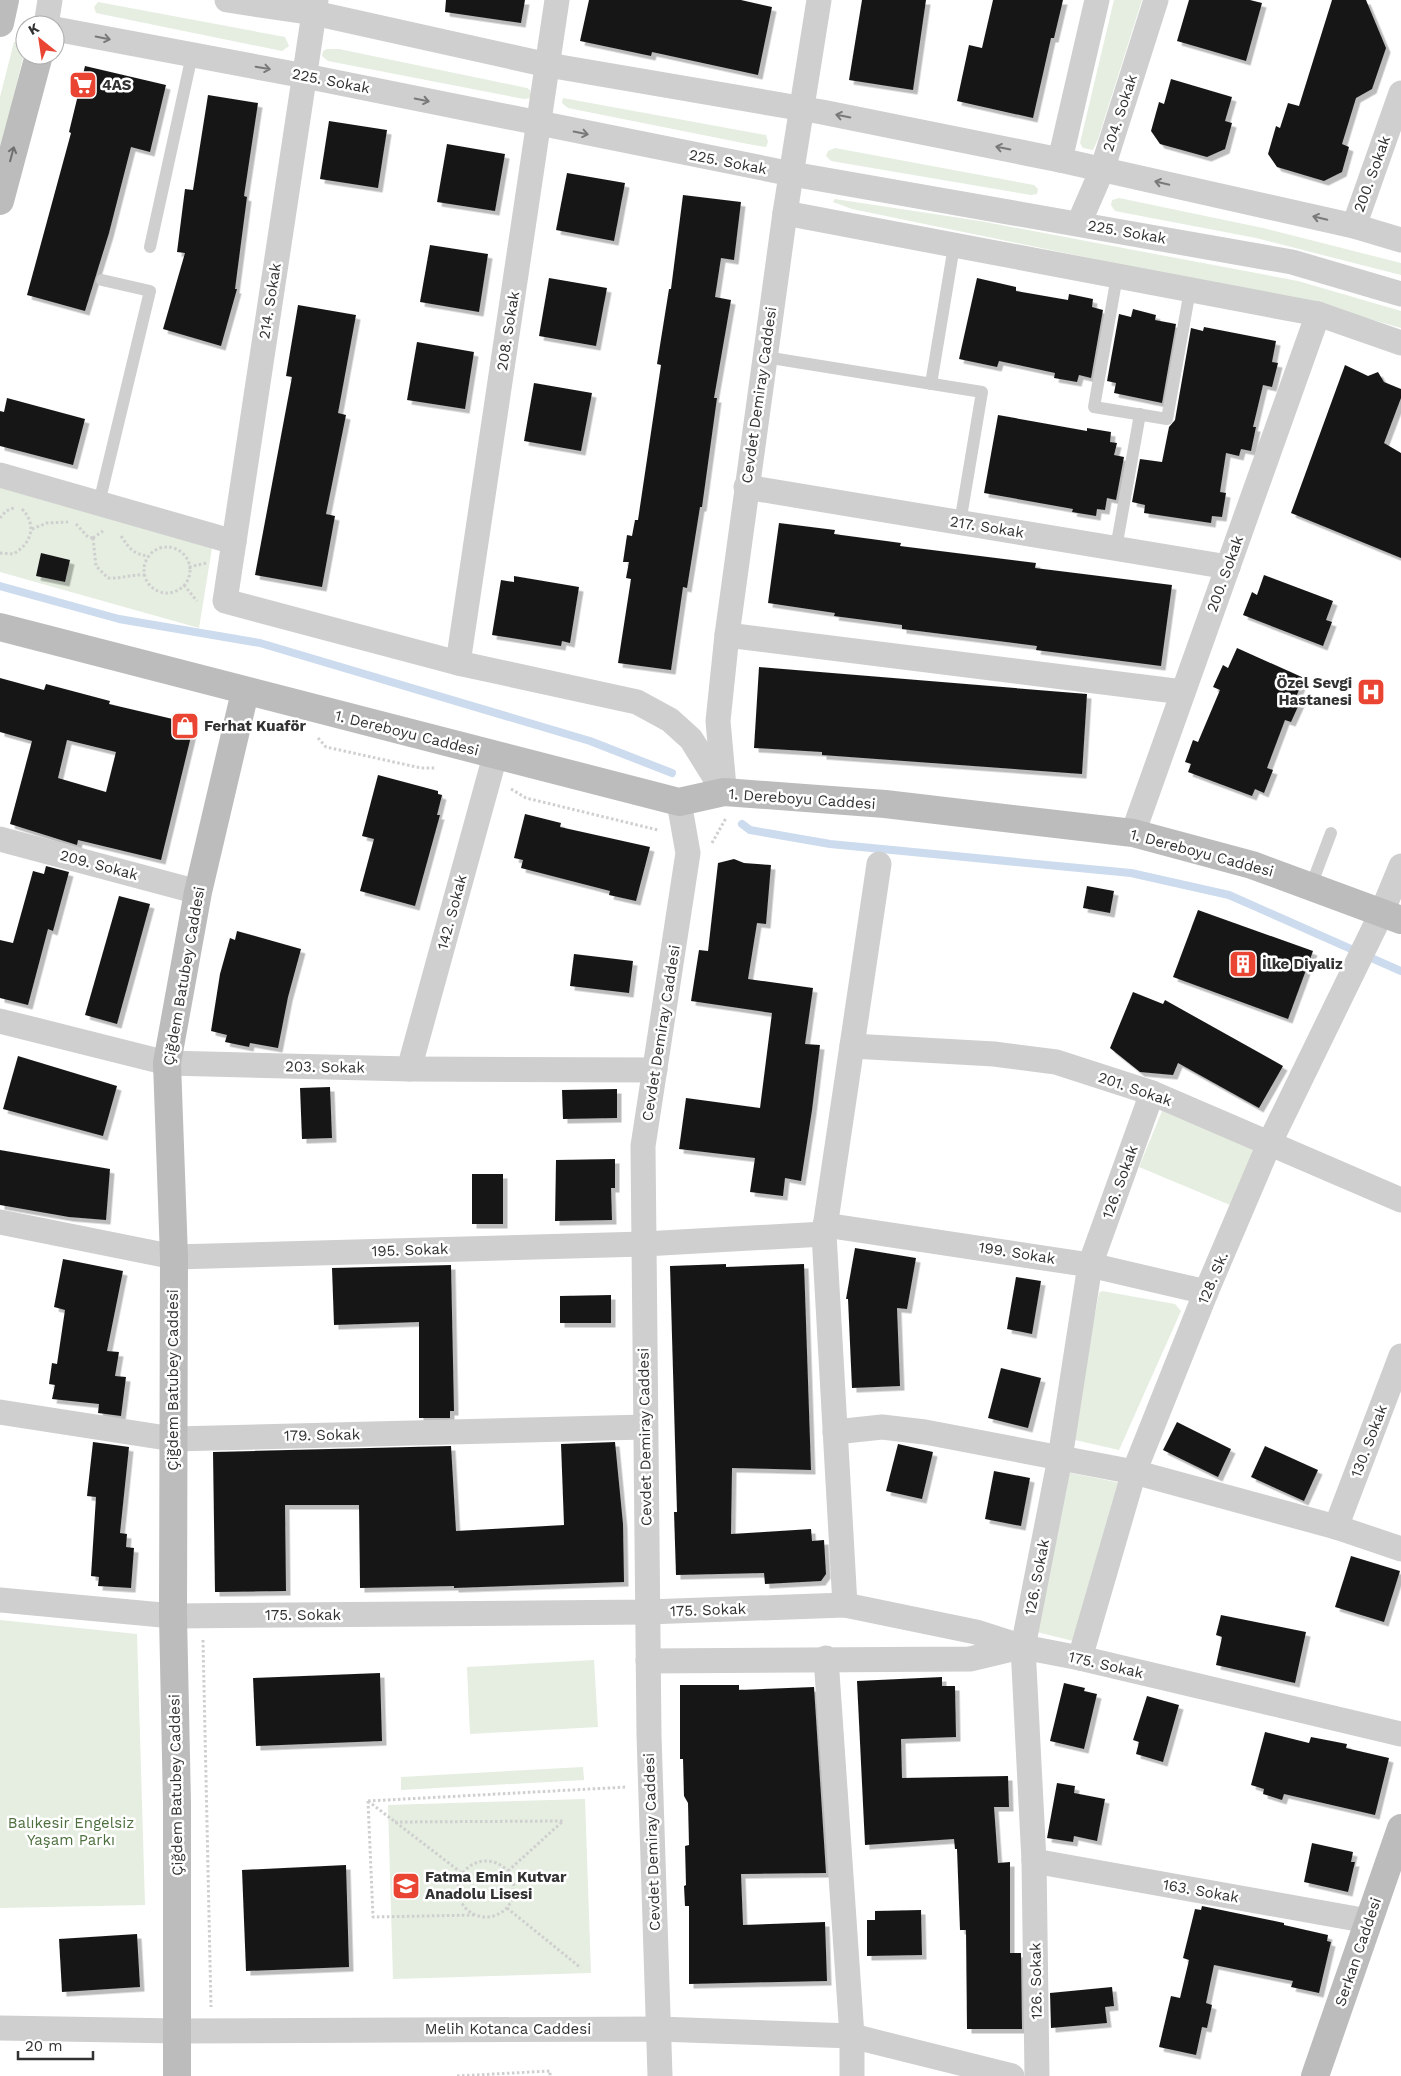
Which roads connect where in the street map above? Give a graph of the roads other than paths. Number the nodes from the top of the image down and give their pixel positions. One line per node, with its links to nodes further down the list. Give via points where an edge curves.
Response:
1 (5, 0): 10 (main road)
2 (50, 0): 9 (street)
3 (227, 0): 8 (street)
4 (558, 0): 14 (street, 208. Sokak)
5 (819, 0): 17 (street, Cevdet Demiray Caddesi)
6 (1097, 0): 19 (street)
7 (1156, 0): 20 (street, 204. Sokak)
8 (315, 7): 14 (street); 15 (street, 214. Sokak)
9 (48, 15)
10 (0, 23)
11 (65, 31): 12 (street, 225. Sokak, one-way to 12)
12 (192, 55): 15 (street, 225. Sokak, one-way to 15); 28 (lane)
13 (36, 65): 22 (main road, one-way to 13)
14 (548, 65): 17 (street); 18 (street, 208. Sokak)
15 (305, 76): 18 (street, 225. Sokak, one-way to 18); 42 (street, 214. Sokak)
16 (1401, 93): 25 (street, 200. Sokak)
17 (802, 108): 19 (street, one-way to 17); 21 (street, Cevdet Demiray Caddesi)
18 (539, 124): 21 (street, 225. Sokak, one-way to 21); 47 (street, 208. Sokak)
19 (1060, 160): 20 (street)
20 (1102, 170): 24 (street, 204. Sokak); 25 (street, one-way to 20)
21 (792, 174): 23 (street, Cevdet Demiray Caddesi); 24 (street, 225. Sokak)
22 (0, 202)
23 (785, 213): 27 (street); 35 (street, Cevdet Demiray Caddesi)
24 (1079, 223): 32 (street, 225. Sokak, via 1292,262)
25 (1354, 226): 26 (street)
26 (1401, 240)
27 (954, 246): 29 (street); 36 (lane)
28 (150, 247)
29 (1116, 276): 31 (street); 37 (lane, via 1094,407)
30 (102, 280): 40 (lane, via 150,291)
31 (1190, 290): 33 (street); 37 (lane, via 1168,419)
32 (1401, 294)
33 (1318, 314): 34 (street); 44 (street, 200. Sokak)
34 (1401, 343)
35 (765, 357): 36 (lane); 39 (street, Cevdet Demiray Caddesi)
36 (931, 384): 41 (lane, via 982,392)
37 (1140, 414): 43 (lane)
38 (0, 475): 40 (street)
39 (746, 487): 41 (street, 217. Sokak); 46 (street, Cevdet Demiray Caddesi)
40 (99, 503): 42 (street)
41 (960, 523): 43 (street, 217. Sokak)
42 (234, 542): 47 (street, 214. Sokak, via 225,601)
43 (1116, 548): 44 (street, 217. Sokak)
44 (1228, 567): 49 (street, 200. Sokak)
45 (0, 627): 48 (main road, 1. Dereboyu Caddesi)
46 (727, 635): 49 (street); 52 (street, Cevdet Demiray Caddesi, via 718,721)
47 (458, 663): 52 (street, via 637,702 670,720 691,739)
48 (245, 692): 50 (main road, 1. Dereboyu Caddesi); 59 (main road, Çiğdem Batubey Caddesi)
49 (1183, 692): 53 (street, 200. Sokak)
50 (495, 756): 51 (main road, 1. Dereboyu Caddesi); 64 (street, 142. Sokak)
51 (679, 802): 52 (main road, 1. Dereboyu Caddesi); 65 (street, Cevdet Demiray Caddesi, via 688,853)
52 (726, 803): 53 (main road, 1. Dereboyu Caddesi, via 885,804)
53 (1133, 833): 58 (main road, 1. Dereboyu Caddesi, via 1252,865)
54 (1331, 833): 58 (lane)
55 (0, 839): 59 (street, 209. Sokak)
56 (879, 864): 62 (street)
57 (1401, 866): 60 (street, 128. Sk.)
58 (1311, 886): 60 (main road, 1. Dereboyu Caddesi)
59 (198, 892): 63 (main road, Çiğdem Batubey Caddesi)
60 (1391, 916): 67 (street, 128. Sk., via 1366,946)
61 (0, 1021): 63 (street, 203. Sokak)
62 (852, 1046): 66 (street, 201. Sokak, via 994,1054 1056,1062); 70 (street)
63 (167, 1063): 64 (street, 203. Sokak); 72 (main road, Çiğdem Batubey Caddesi)
64 (409, 1069): 65 (street, 203. Sokak)
65 (655, 1070): 71 (street, Cevdet Demiray Caddesi, via 643,1146)
66 (1152, 1093): 67 (street, 201. Sokak); 73 (street, 126. Sokak)
67 (1270, 1142): 68 (street, 201. Sokak); 74 (street, 128. Sk.)
68 (1401, 1200)
69 (0, 1222): 72 (street, 195. Sokak)
70 (825, 1229): 71 (street, 195. Sokak); 73 (street, 199. Sokak); 78 (street)
71 (644, 1244): 72 (street, 195. Sokak); 77 (street, Cevdet Demiray Caddesi)
72 (174, 1257): 79 (main road, Çiğdem Batubey Caddesi)
73 (1090, 1264): 74 (street, 199. Sokak); 80 (street, 126. Sokak)
74 (1206, 1292): 81 (street, 128. Sk.)
75 (1401, 1356): 82 (street, 130. Sokak)
76 (0, 1412): 79 (street, 179. Sokak)
77 (645, 1427): 79 (street, 179. Sokak); 86 (street, Cevdet Demiray Caddesi)
78 (834, 1432): 80 (street, via 882,1427); 85 (street)
79 (173, 1439): 87 (main road, Çiğdem Batubey Caddesi)
80 (1060, 1458): 81 (street); 88 (street, 126. Sokak)
81 (1134, 1472): 82 (street); 90 (street, 128. Sk.)
82 (1336, 1527): 83 (street)
83 (1401, 1549)
84 (0, 1600): 87 (street, 175. Sokak)
85 (844, 1605): 86 (street, 175. Sokak); 88 (street, 175. Sokak, via 976,1632)
86 (647, 1612): 87 (street, 175. Sokak); 91 (street, Cevdet Demiray Caddesi)
87 (173, 1616): 98 (main road, Çiğdem Batubey Caddesi, via 178,1804)
88 (1023, 1647): 89 (street, via 970,1659); 90 (street, 175. Sokak); 94 (street, 126. Sokak)
89 (826, 1658): 91 (street); 99 (street)
90 (1080, 1658): 92 (street, 175. Sokak)
91 (648, 1661): 97 (street, Cevdet Demiray Caddesi)
92 (1401, 1734)
93 (1401, 1828): 95 (main road, Serkan Caddesi)
94 (1034, 1861): 95 (street, 163. Sokak); 104 (street, 126. Sokak)
95 (1368, 1921): 105 (main road, Serkan Caddesi)
96 (0, 2028): 98 (street, Melih Kotanca Caddesi)
97 (658, 2028): 98 (street, Melih Kotanca Caddesi); 99 (street, Melih Kotanca Caddesi); 101 (street, Cevdet Demiray Caddesi)
98 (178, 2031): 100 (main road, Çiğdem Batubey Caddesi)
99 (852, 2036): 102 (street); 103 (street, Melih Kotanca Caddesi)
100 (177, 2076)
101 (660, 2076)
102 (852, 2076)
103 (1012, 2076)
104 (1037, 2076)
105 (1316, 2076)

